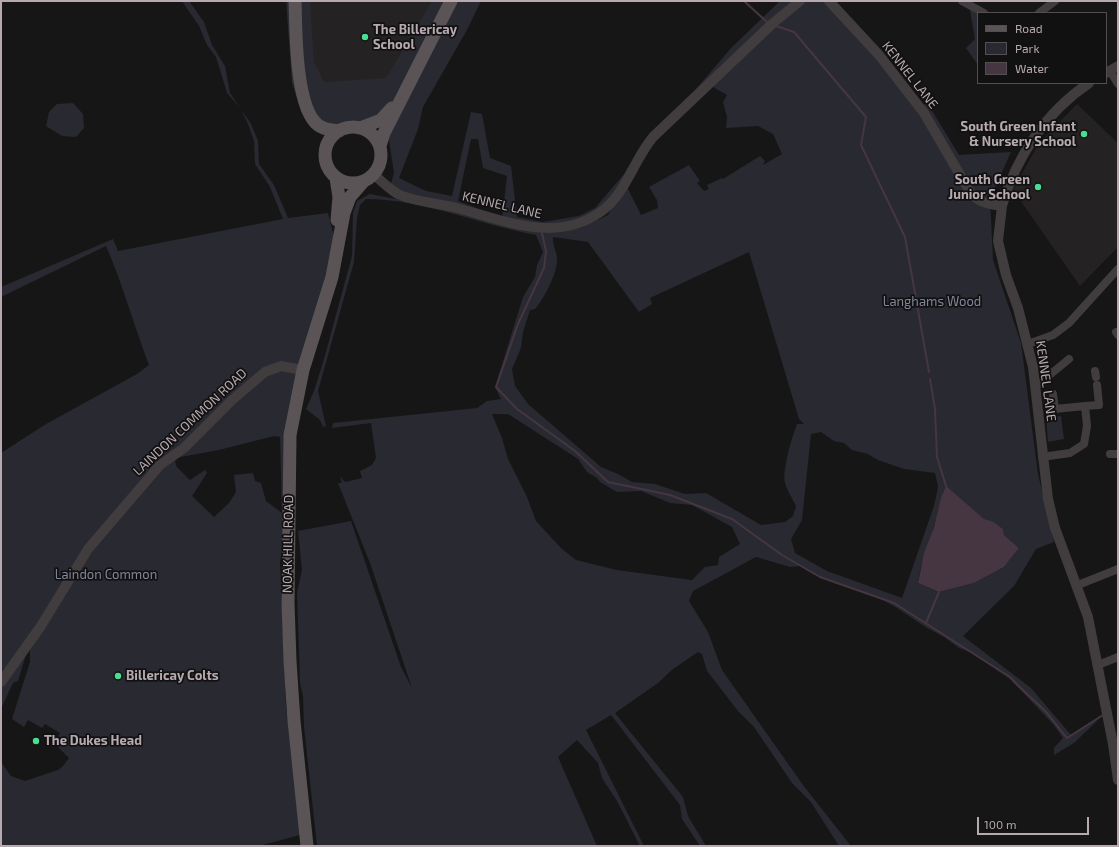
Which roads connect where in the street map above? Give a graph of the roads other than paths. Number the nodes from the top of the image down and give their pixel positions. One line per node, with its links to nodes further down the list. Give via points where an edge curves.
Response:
1 (295, 1): 14 (main road, via 297,55 309,113 317,124 328,130)
2 (451, 1): 12 (main road)
3 (800, 1): 16 (street, KENNEL LANE, via 772,24 653,137 644,148 620,193 599,213 582,222 559,228 531,228 399,195)
4 (829, 1): 19 (street, KENNEL LANE, via 879,55 924,113 975,199)
5 (962, 1): 7 (street)
6 (1056, 1): 8 (street)
7 (982, 12)
8 (1040, 12)
9 (1111, 70): 11 (street)
10 (1088, 84): 19 (street, via 1070,97 1039,131 1013,173)
11 (1118, 84)
12 (402, 98): 13 (main road, via 381,120); 15 (main road)
13 (360, 128): 14 (main road, via 348,127); 15 (main road, via 372,134)
14 (339, 131): 17 (main road, via 330,139 324,157 328,169)
15 (380, 146): 16 (main road, via 381,160)
16 (374, 175): 18 (main road)
17 (336, 178): 18 (main road, via 349,184); 20 (main road, NOAK HILL ROAD, via 339,197)
18 (363, 182): 20 (main road, NOAK HILL ROAD, via 350,197)
19 (1002, 206): 22 (street, KENNEL LANE, via 998,241)
20 (337, 248): 24 (main road, NOAK HILL ROAD, via 327,297)
21 (1118, 269): 22 (street, via 1069,323 1053,336)
22 (1028, 344): 26 (street, KENNEL LANE)
23 (1069, 359): 26 (street)
24 (303, 370): 34 (street, LAINDON COMMON ROAD, via 281,366 265,372 232,400 184,448 160,465 88,549 27,648); 36 (main road, NOAK HILL ROAD, via 290,435 288,603 294,722)
25 (1096, 377): 28 (street, via 1099,405)
26 (1035, 387): 29 (street, KENNEL LANE)
27 (1053, 394): 28 (street, via 1055,409)
28 (1086, 406): 29 (street, via 1087,426 1084,444 1070,453)
29 (1042, 457): 31 (street, KENNEL LANE, via 1053,521)
30 (1118, 569): 31 (street)
31 (1078, 586): 33 (street, KENNEL LANE, via 1088,617)
32 (1118, 657): 33 (street)
33 (1098, 665): 35 (street, KENNEL LANE)
34 (1, 682)
35 (1118, 780)
36 (307, 846)

